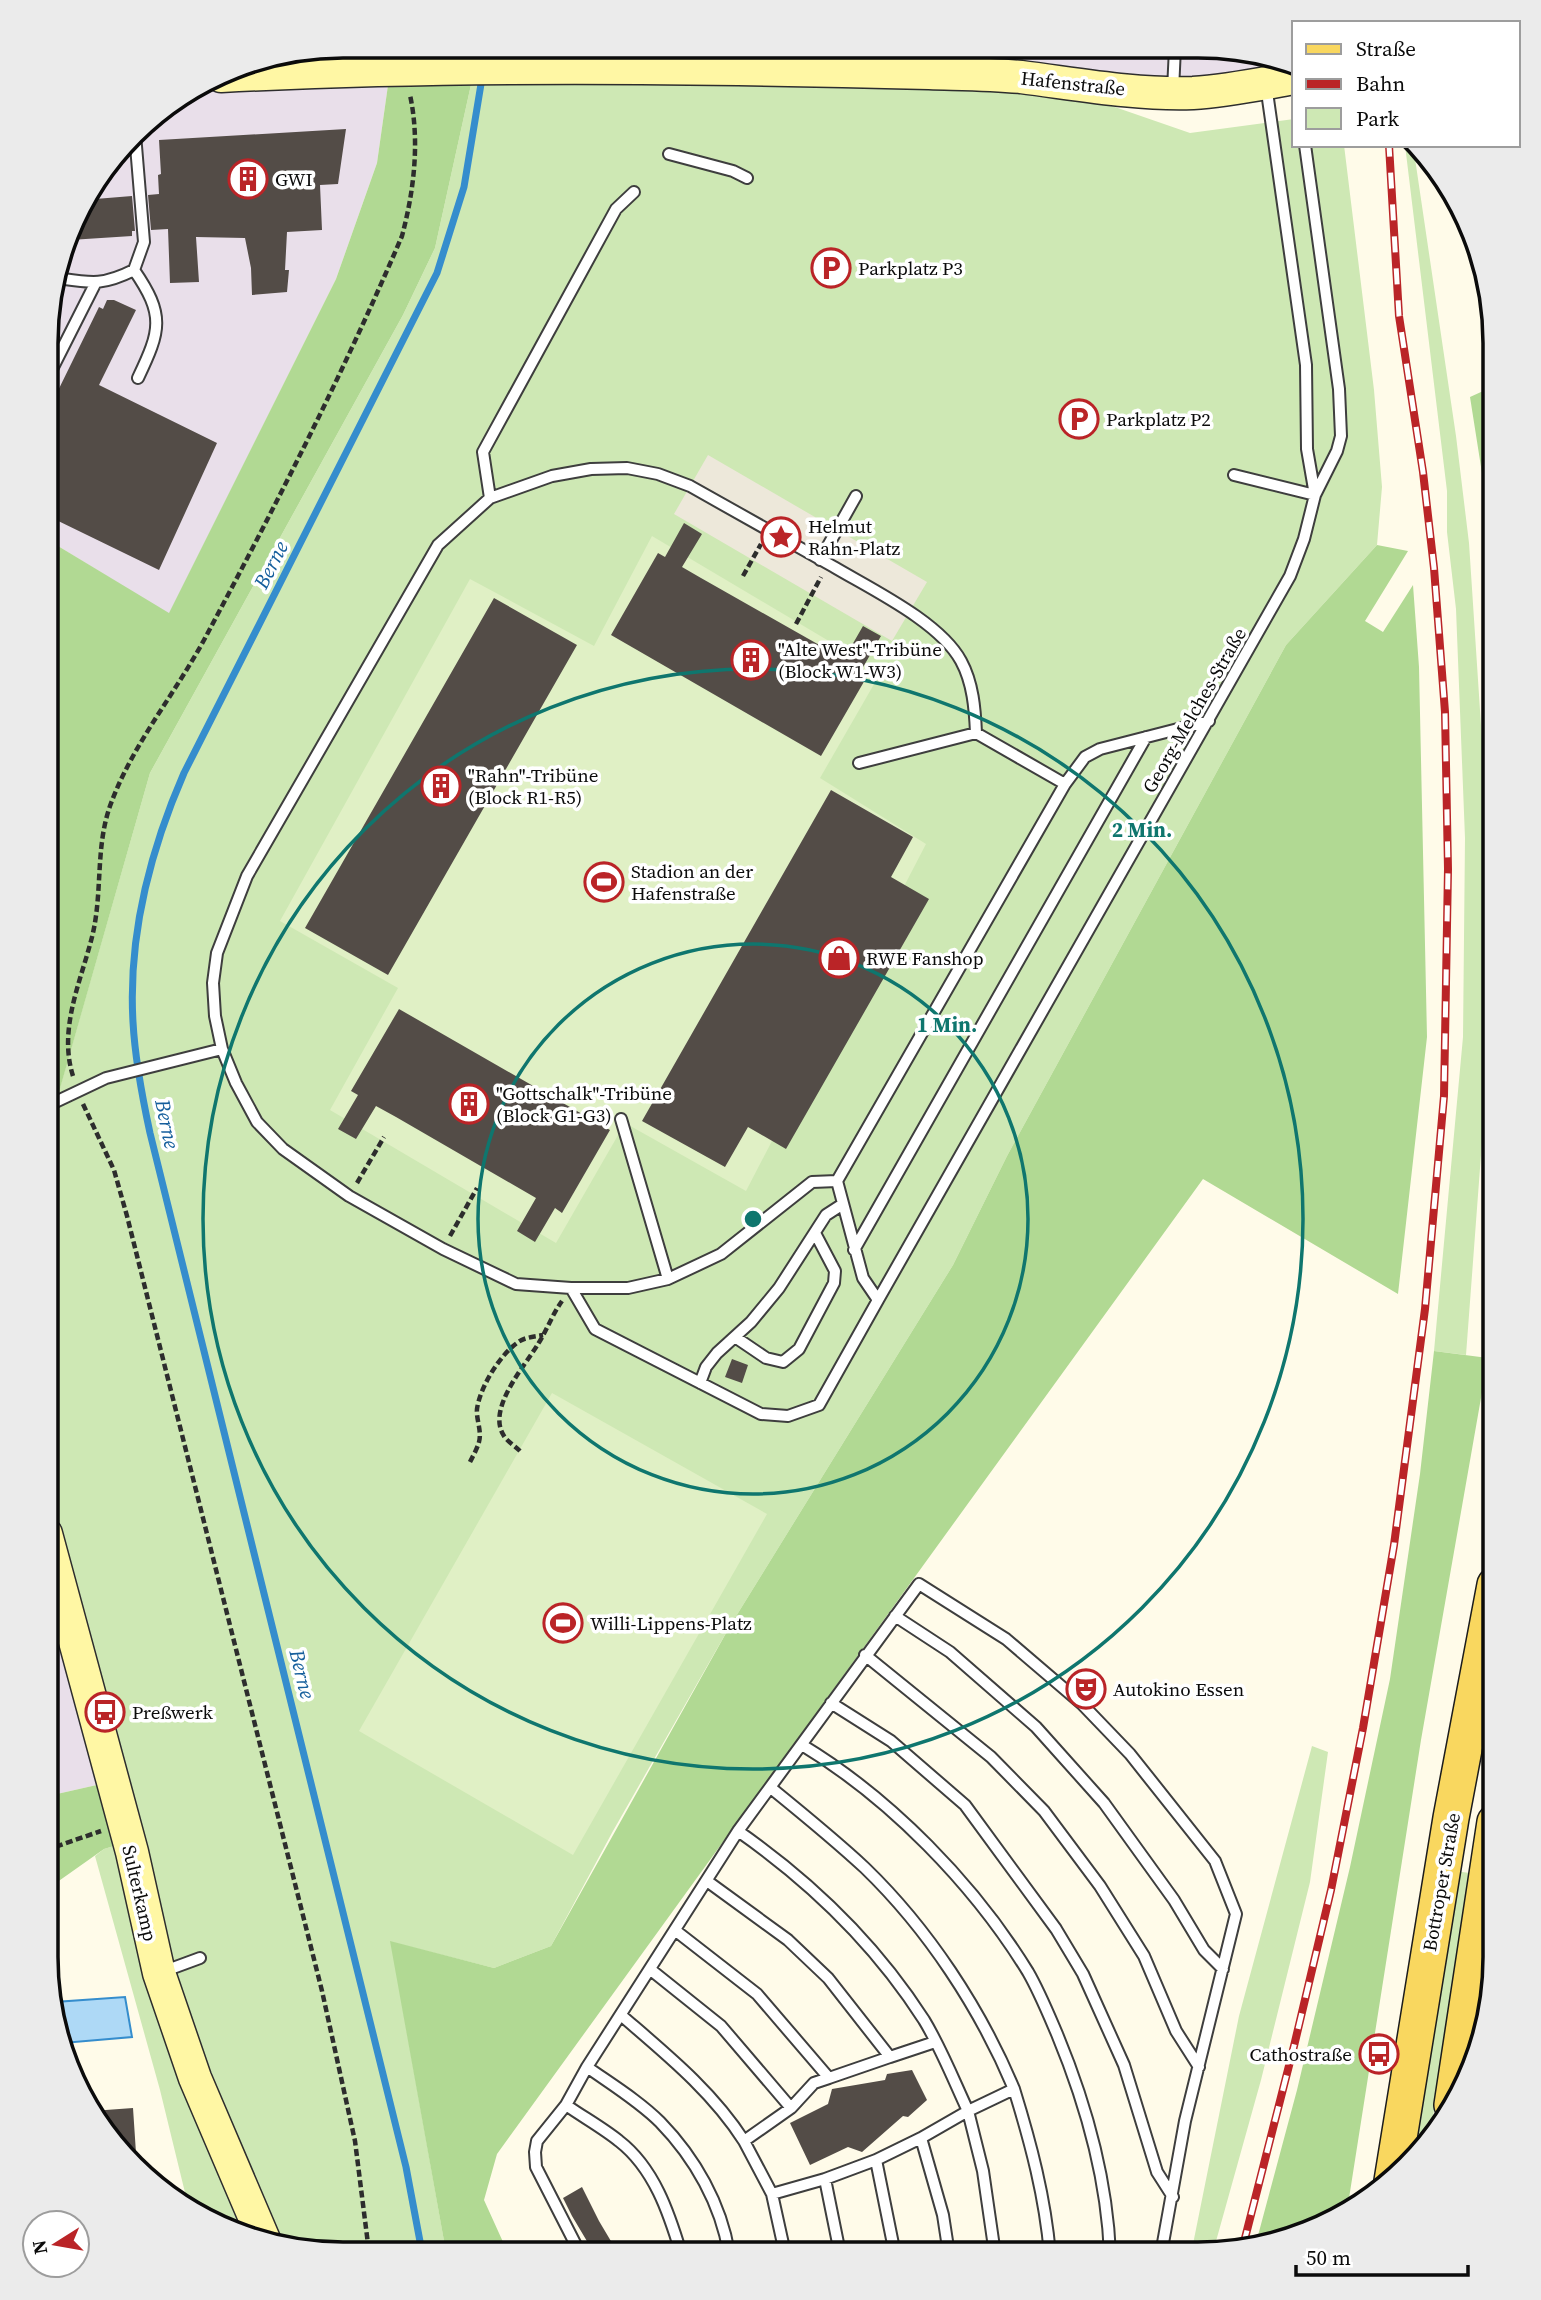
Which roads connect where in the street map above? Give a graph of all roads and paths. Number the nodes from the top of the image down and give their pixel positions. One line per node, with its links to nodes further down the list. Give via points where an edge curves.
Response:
1 (1175, 58): 5 (lane)
2 (405, 70): 3 (main road, Hafenstraße); 5 (main road, Hafenstraße, via 612,63 973,74); 31 (path, via 414,112 414,167 401,236 222,606 141,741 110,806 100,852 95,925 71,1018 70,1069)
3 (245, 75)
4 (1280, 80): 5 (main road, Hafenstraße); 17 (lane, Georg-Melches-Straße, via 1308,392 1307,449)
5 (1173, 92)
6 (136, 147): 11 (lane, via 144,242)
7 (1305, 147): 17 (lane, Georg-Melches-Straße, via 1341,411 1337,451)
8 (669, 154): 9 (lane)
9 (747, 178)
10 (634, 192): 19 (lane, via 616,209 483,452)
11 (134, 270): 13 (lane); 15 (lane, via 151,295 157,316 154,344)
12 (65, 279): 13 (lane)
13 (95, 284): 14 (lane)
14 (58, 357)
15 (138, 378)
16 (1234, 475): 17 (lane)
17 (1315, 495): 25 (lane, Georg-Melches-Straße, via 1290,576)
18 (856, 496): 20 (lane)
19 (490, 498): 20 (lane, via 552,476 627,468 690,486); 30 (lane, via 438,545 247,876 217,953 214,1005)
20 (820, 560): 26 (lane, via 909,611 947,642 961,659 969,680)
21 (751, 561): 22 (path)
22 (743, 576)
23 (810, 596): 24 (path)
24 (796, 624)
25 (1209, 721): 27 (lane); 44 (lane, Georg-Melches-Straße)
26 (976, 733): 28 (lane); 29 (lane)
27 (1146, 737): 29 (lane, via 1086,757); 41 (lane)
28 (859, 763)
29 (1065, 784): 35 (lane)
30 (222, 1049): 31 (lane, via 106,1079); 37 (lane, via 257,1122 283,1149)
31 (78, 1091): 32 (lane); 86 (path, via 114,1170 154,1320 322,1991 355,2141)
32 (58, 1101)
33 (621, 1119): 42 (lane)
34 (384, 1138): 37 (path)
35 (837, 1181): 38 (lane); 42 (lane, via 812,1182 721,1254)
36 (477, 1188): 40 (path)
37 (349, 1196): 40 (lane)
38 (843, 1204): 39 (lane, via 826,1215); 41 (lane)
39 (815, 1233): 46 (lane, via 779,1288); 46 (lane, via 835,1271 834,1283 799,1349 783,1362 766,1359)
40 (443, 1249): 43 (lane, via 516,1284)
41 (854, 1250): 44 (lane, via 863,1278)
42 (668, 1279): 43 (lane, via 628,1288)
43 (571, 1288): 45 (path); 47 (lane, Georg-Melches-Straße, via 595,1329)
44 (878, 1300): 47 (lane, Georg-Melches-Straße, via 819,1405 788,1416 761,1414)
45 (543, 1335): 48 (path, via 513,1381 499,1413 503,1436); 49 (path, via 517,1342 492,1371 479,1401 479,1441)
46 (735, 1336): 47 (lane, via 706,1367)
47 (700, 1383)
48 (520, 1451)
49 (470, 1462)
50 (58, 1573): 57 (main road, Sulterkamp)
51 (895, 1616): 53 (lane); 64 (lane, via 950,1652 1036,1727 1104,1803 1204,1950); 64 (lane, via 919,1584 1006,1639 1082,1704 1129,1754 1214,1861 1236,1914)
52 (1483, 1649): 81 (main road, Bottroper Straße)
53 (865, 1655): 54 (lane); 71 (lane, via 991,1757 1044,1811 1100,1886 1144,1956 1176,2031)
54 (831, 1703): 55 (lane); 84 (lane, via 891,1741 965,1805 1056,1929 1083,1974 1124,2065 1157,2172)
55 (802, 1745): 56 (lane); 96 (lane, via 831,1762 927,1845 960,1880 1029,1973 1071,2068 1088,2124 1105,2197)
56 (771, 1788): 58 (lane); 74 (lane, via 867,1870 912,1920 972,2003)
57 (124, 1823): 59 (path); 66 (main road, Sulterkamp)
58 (738, 1831): 60 (lane); 68 (lane, via 840,1914 894,1978)
59 (58, 1846)
60 (707, 1881): 61 (lane); 69 (lane, via 788,1940 828,1978)
61 (676, 1931): 65 (lane); 73 (lane, via 757,1994)
62 (1483, 1942): 72 (main road)
63 (200, 1958): 66 (lane)
64 (1223, 1969): 71 (lane)
65 (651, 1970): 67 (lane); 76 (lane, via 721,2026)
66 (159, 1973): 85 (main road, Sulterkamp, via 195,2078)
67 (622, 2016): 70 (lane); 79 (lane, via 691,2077 727,2114)
68 (935, 2042): 69 (lane); 77 (lane)
69 (890, 2057): 73 (lane)
70 (587, 2067): 75 (lane); 89 (lane, via 659,2121 695,2164 711,2193)
71 (1199, 2067): 84 (lane)
72 (1458, 2075)
73 (829, 2078): 76 (lane, via 814,2083)
74 (1014, 2089): 77 (lane); 95 (lane, via 1034,2153)
75 (566, 2105): 87 (lane, via 537,2141 536,2167); 88 (lane, via 622,2143 648,2173)
76 (791, 2108): 79 (lane)
77 (968, 2112): 78 (lane); 94 (lane)
78 (921, 2138): 80 (lane); 93 (lane)
79 (744, 2141): 83 (lane)
80 (876, 2160): 82 (lane); 92 (lane)
81 (1395, 2164)
82 (825, 2179): 83 (lane); 91 (lane)
83 (772, 2194): 90 (lane)
84 (1173, 2197): 97 (lane)
85 (260, 2230)
86 (368, 2242)
87 (574, 2242)
88 (678, 2242)
89 (727, 2242)
90 (783, 2242)
91 (838, 2242)
92 (893, 2242)
93 (947, 2242)
94 (993, 2242)
95 (1049, 2242)
96 (1109, 2242)
97 (1164, 2242)

